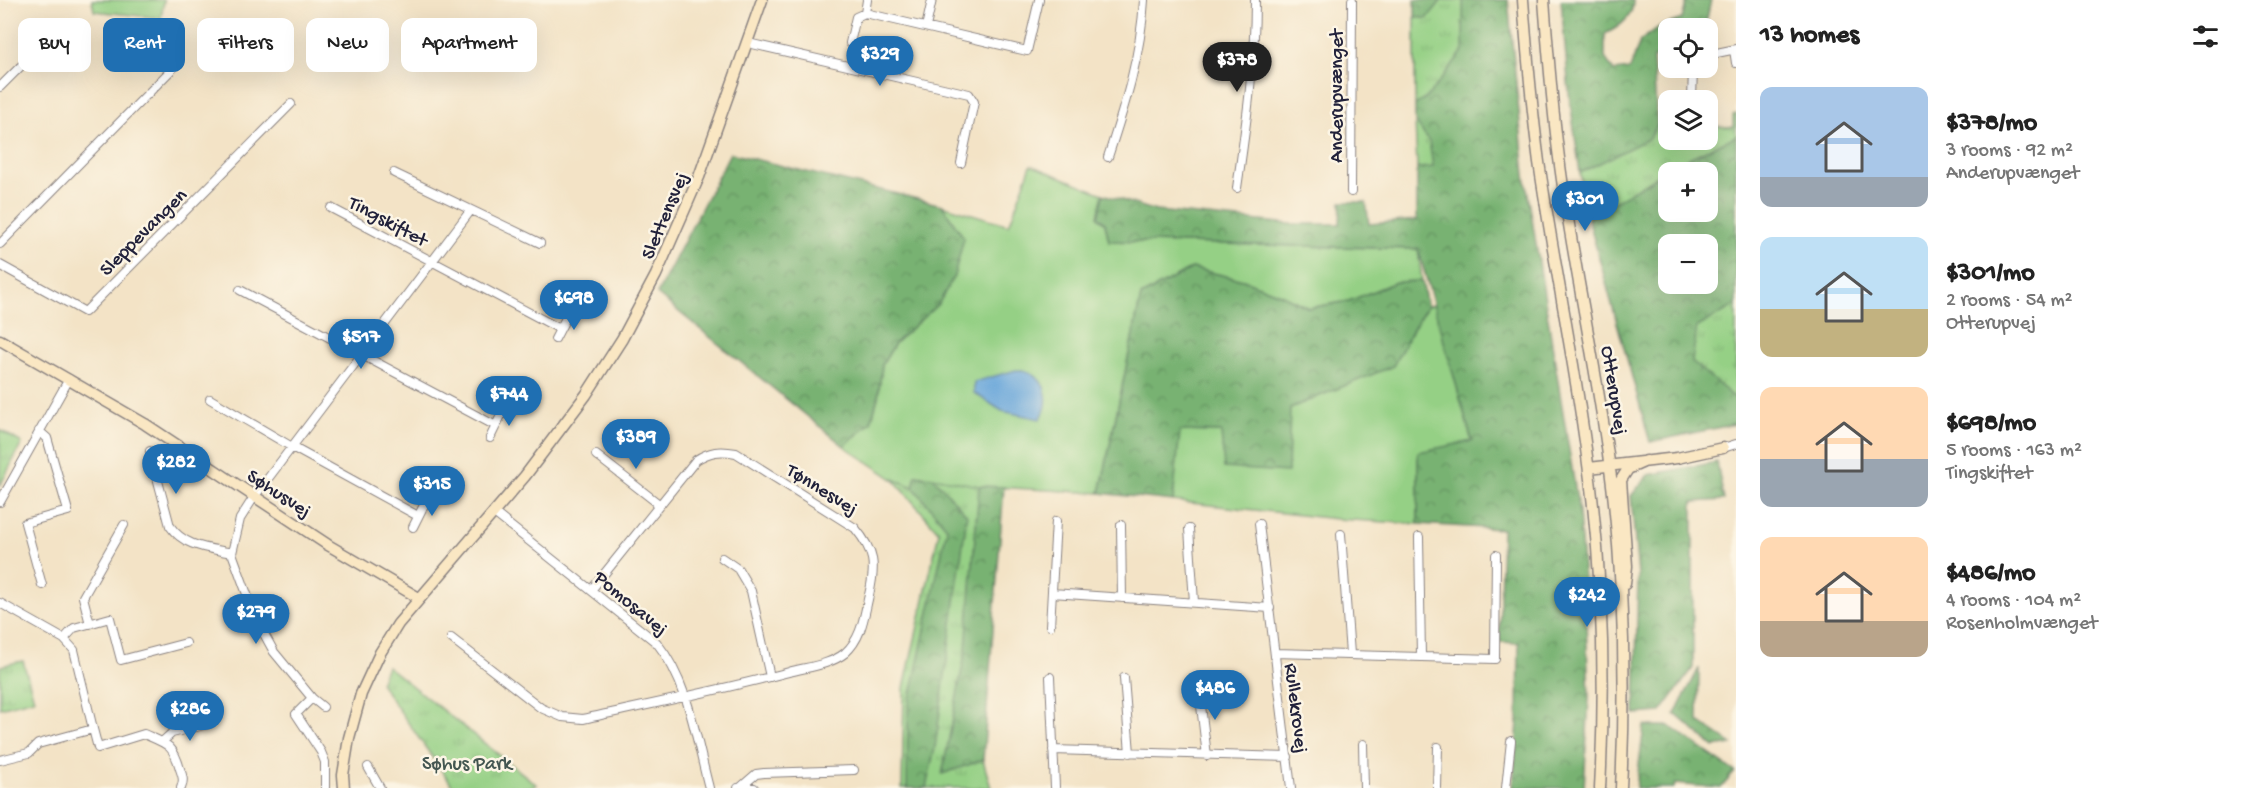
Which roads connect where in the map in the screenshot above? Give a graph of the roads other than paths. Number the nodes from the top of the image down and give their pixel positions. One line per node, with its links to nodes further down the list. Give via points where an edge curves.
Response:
1 (762, 0): 12 (street, Slettensvej)
2 (867, 0): 10 (street)
3 (932, 0): 11 (street)
4 (1039, 0): 11 (street, via 1027,51)
5 (1144, 0): 21 (street, via 1130,89)
6 (1255, 0): 24 (street, via 1247,123)
7 (1352, 0): 25 (street, Anderupvænget)
8 (1523, 0): 51 (street, Otterupvej, via 1539,162)
9 (1544, 0): 50 (street, Otterupvej, via 1559,159)
10 (865, 13): 11 (street); 13 (street, via 856,17)
11 (926, 27)
12 (748, 43): 22 (street, via 969,94 974,102); 56 (street, Slettensvej, via 681,220 632,321 586,395)
13 (850, 43)
14 (1735, 50): 15 (street); 16 (street)
15 (1718, 53)
16 (1736, 63)
17 (18, 69): 19 (street)
18 (169, 72): 29 (street)
19 (0, 87)
20 (291, 104): 31 (street, Sleppevangen, via 85,312)
21 (1108, 158)
22 (961, 163)
23 (394, 173): 27 (street)
24 (1237, 188)
25 (1351, 192)
26 (331, 208): 30 (street, Tingskiftet)
27 (471, 210): 28 (street); 30 (street, Tingskiftet)
28 (540, 243)
29 (0, 244)
30 (433, 262): 34 (street, Tingskiftet); 37 (street, Tingskiftet)
31 (0, 265)
32 (240, 290): 37 (street)
33 (570, 310): 34 (street)
34 (560, 329): 35 (street)
35 (555, 339)
36 (0, 340): 38 (street, Søhusvej)
37 (360, 355): 41 (street); 45 (street, Tingskiftet)
38 (69, 379): 42 (street); 53 (street, Søhusvej)
39 (210, 399): 45 (street)
40 (506, 405): 41 (street)
41 (496, 426): 43 (street)
42 (39, 431): 54 (street); 69 (street, via 47,438 68,511 25,523)
43 (490, 438)
44 (1736, 444): 46 (street)
45 (292, 447): 53 (street, Tingskiftet); 57 (street)
46 (1723, 448): 49 (street)
47 (150, 451): 66 (street, via 170,526 177,536 185,542)
48 (596, 455): 55 (street)
49 (1646, 461): 50 (street); 79 (street, via 1628,469 1621,480 1627,566)
50 (1610, 466): 51 (street); 79 (street, Otterupvej)
51 (1589, 468): 118 (street, Otterupvej, via 1602,660)
52 (429, 495): 57 (street)
53 (254, 497): 66 (street, Tingskiftet, via 240,519); 72 (street, Søhusvej)
54 (0, 502)
55 (660, 505): 70 (street, Tønnesvej); 86 (street, Tønnesvej, via 696,460 723,450 736,453 855,528 868,543 874,574 861,632 853,645 833,660)
56 (493, 512): 70 (street, Pomosavej); 72 (street, Slettensvej)
57 (418, 516): 62 (street)
58 (1056, 521): 71 (street)
59 (1259, 524): 76 (street, Rullekrovej)
60 (124, 525): 77 (street, via 83,597)
61 (1121, 525): 73 (street)
62 (412, 527)
63 (1189, 529): 74 (street)
64 (1341, 534): 84 (street)
65 (1419, 537): 85 (street)
66 (232, 554): 91 (street, via 269,644)
67 (1496, 555): 85 (street, via 1495,659)
68 (722, 558): 86 (street, via 738,569 751,591)
69 (42, 585)
70 (592, 589): 90 (street, Pomosavej, via 657,643 673,664)
71 (1052, 593): 73 (street); 78 (street)
72 (419, 598): 110 (street, Slettensvej, via 386,643 361,694 349,738)
73 (1122, 598): 74 (street)
74 (1194, 602): 76 (street)
75 (0, 603): 81 (street)
76 (1270, 608): 83 (street, Rullekrovej)
77 (90, 624): 81 (street, via 75,628); 82 (street, via 110,618 121,660)
78 (1050, 626)
79 (1621, 626): 119 (street, Otterupvej)
80 (451, 638): 90 (street, Tønnesvej, via 541,708 562,717 583,719)
81 (64, 639): 94 (street, via 74,650)
82 (186, 644)
83 (1275, 653): 84 (street); 102 (street, Rullekrovej)
84 (1350, 654): 85 (street)
85 (1421, 656)
86 (770, 677): 90 (street, Tønnesvej)
87 (1050, 677): 99 (street)
88 (1124, 678): 100 (street)
89 (1199, 689): 101 (street)
90 (685, 697): 112 (street, Pomosavej)
91 (312, 698): 92 (street); 109 (street, via 296,714 325,762)
92 (323, 707)
93 (208, 724): 95 (street, via 172,733)
94 (93, 729): 95 (street, via 98,748 144,734); 103 (street, via 38,744 29,753)
95 (162, 741): 108 (street, via 175,751 184,781)
96 (1511, 741): 117 (street)
97 (1364, 744): 115 (street)
98 (1438, 747): 116 (street)
99 (1053, 750): 100 (street); 107 (street)
100 (1130, 753): 101 (street)
101 (1207, 756): 102 (street)
102 (1287, 757): 114 (street, Rullekrovej)
103 (0, 760)
104 (368, 767): 111 (street)
105 (854, 770): 106 (street, via 764,772)
106 (739, 787): 113 (street)
107 (1055, 787)
108 (181, 788)
109 (325, 788)
110 (344, 788)
111 (380, 788)
112 (708, 788)
113 (754, 788)
114 (1292, 788)
115 (1364, 788)
116 (1437, 788)
117 (1506, 788)
118 (1600, 788)
119 (1621, 788)

